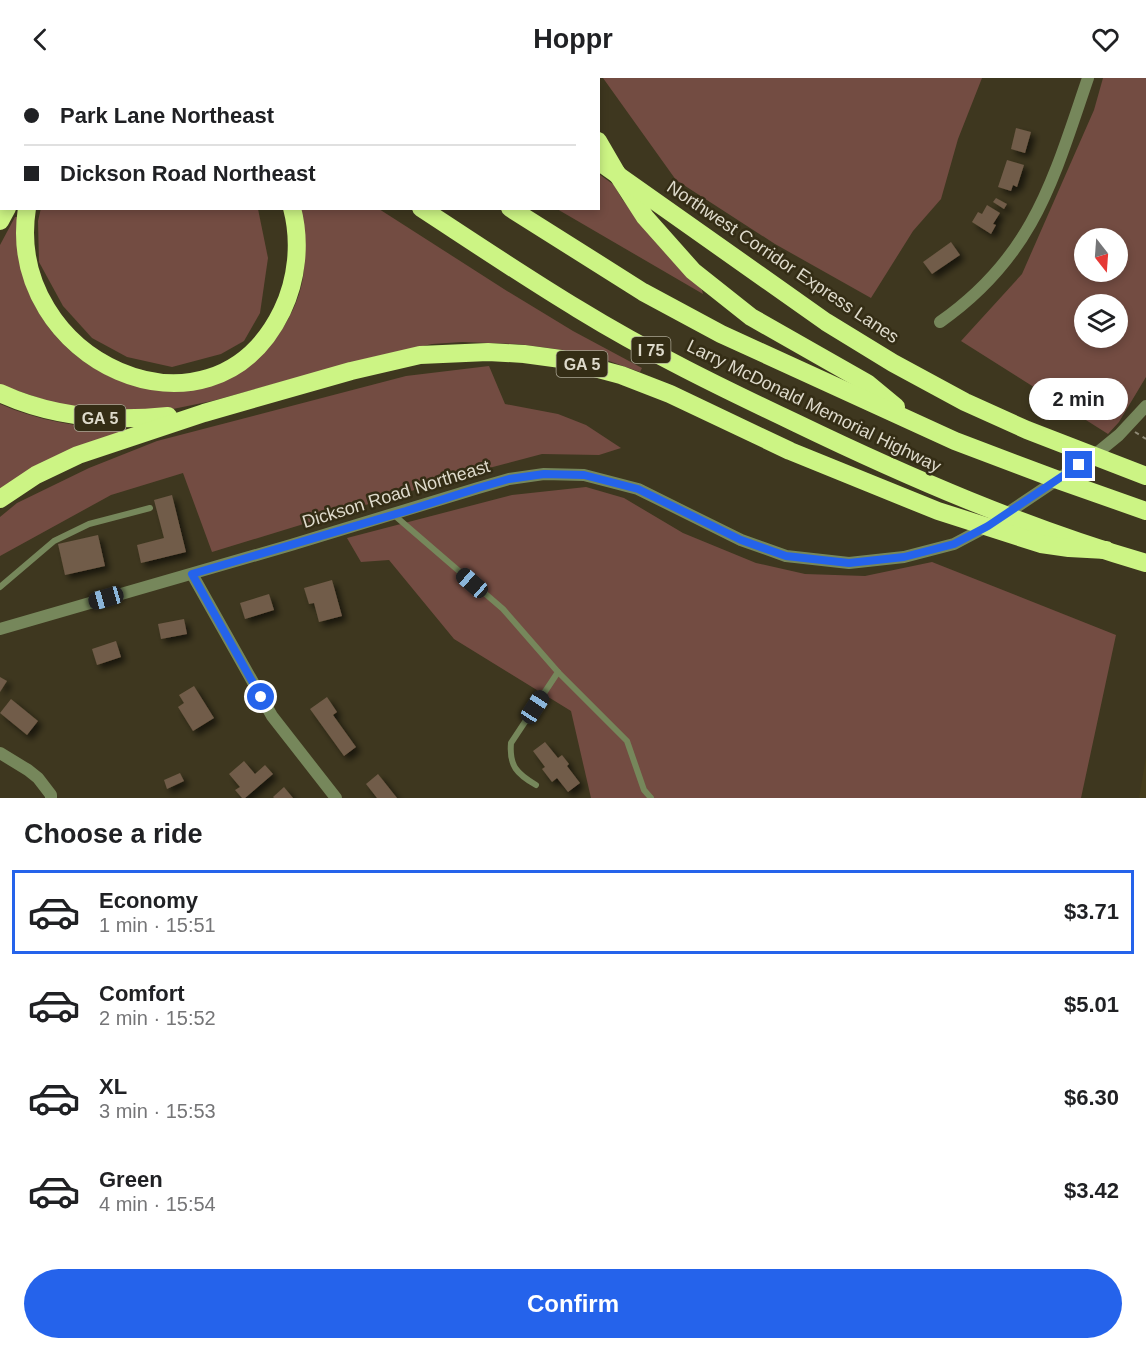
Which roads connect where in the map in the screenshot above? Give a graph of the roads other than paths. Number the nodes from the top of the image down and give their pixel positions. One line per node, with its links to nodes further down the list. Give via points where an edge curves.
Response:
1 (1088, 78): 8 (street, via 1060,160 1029,229 992,278)
2 (600, 144): 12 (highway, via 630,197 693,271 751,317 867,383)
3 (600, 162): 13 (highway, Northwest Corridor Express Lanes, via 826,322 893,363 964,402)
4 (27, 210): 5 (highway, via 26,248 31,278 42,303 66,336 83,351 120,372 152,380 186,382 229,370 262,343 275,325 289,292 296,258)
5 (292, 210)
6 (424, 210): 18 (highway, Larry McDonald Memorial Highway / I 75, via 578,309 769,410 965,500)
7 (513, 210): 12 (highway, Larry McDonald Memorial Highway / I 75, via 643,292 721,334)
8 (940, 322)
9 (0, 393): 11 (highway, GA 5, via 77,415 147,418)
10 (1146, 406): 17 (street, Dickson Road Northeast, via 1097,453 988,526 954,544 904,557 849,563 786,556 741,540 638,489 584,475 544,474 509,479)
11 (204, 413): 14 (highway, via 78,455); 18 (highway, GA 5, via 420,355 524,354 591,366 640,382 789,451 938,512 1041,544)
12 (913, 422): 16 (highway, Larry McDonald Memorial Highway / I 75)
13 (1142, 474)
14 (0, 499)
15 (150, 508): 21 (lane, via 89,524 54,541)
16 (1146, 511)
17 (394, 515): 20 (street, Dickson Road Northeast); 23 (lane, via 503,609)
18 (1106, 550): 19 (highway, Larry McDonald Memorial Highway / I 75)
19 (1146, 563)
20 (192, 574): 22 (street, Dickson Road Northeast); 27 (street, via 272,716)
21 (0, 587)
22 (0, 628)
23 (558, 672): 25 (lane, via 511,743 512,765); 28 (lane, via 627,741 644,790)
24 (0, 753): 26 (street, via 38,778)
25 (536, 785)
26 (51, 798)
27 (336, 798)
28 (651, 798)

